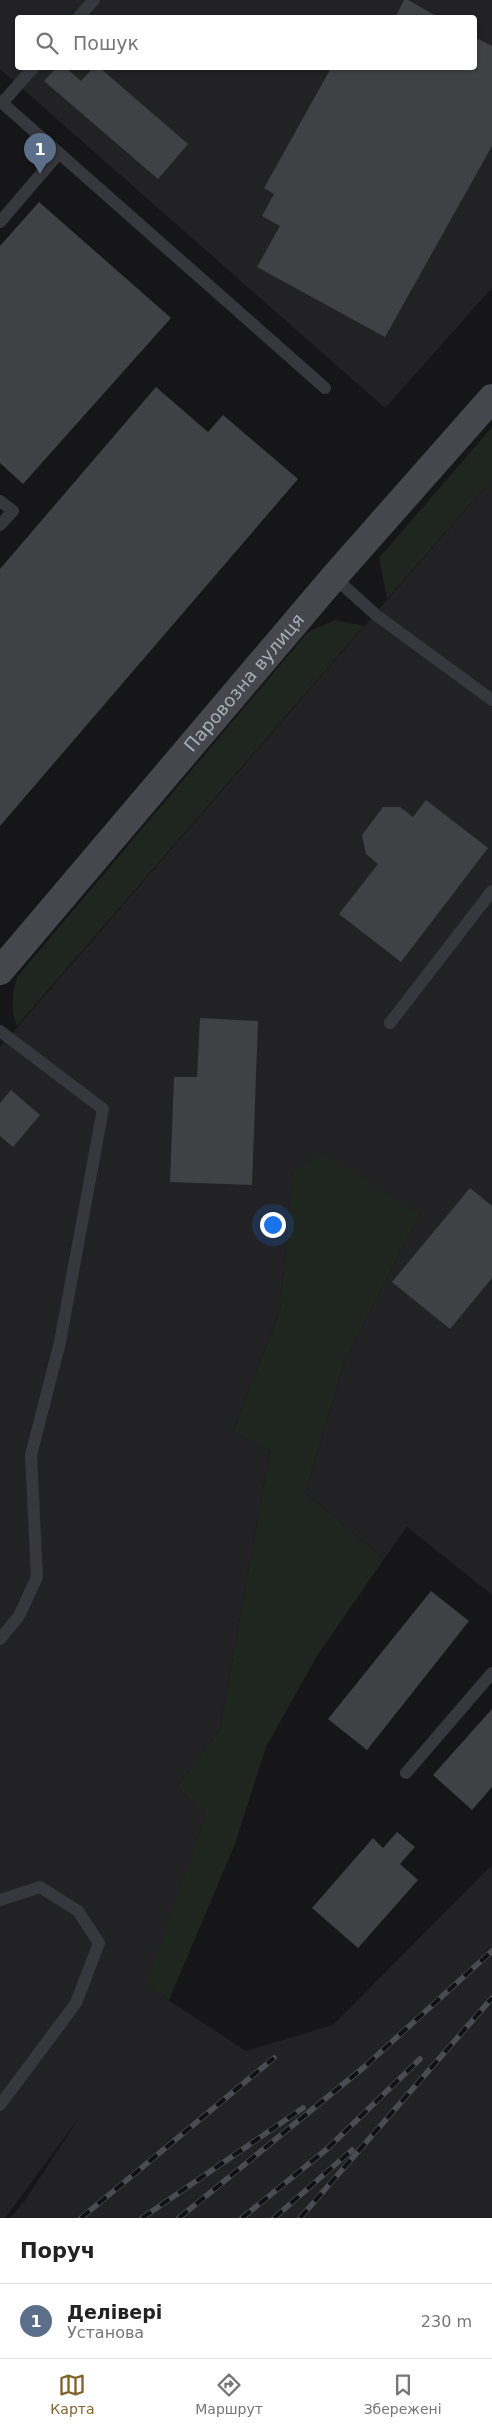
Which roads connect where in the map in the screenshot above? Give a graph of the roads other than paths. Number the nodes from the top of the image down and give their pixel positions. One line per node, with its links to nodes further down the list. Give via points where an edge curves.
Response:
1 (94, 0): 2 (lane)
2 (81, 15)
3 (32, 70): 4 (lane)
4 (1, 102): 5 (lane)
5 (59, 153): 6 (lane); 7 (lane)
6 (0, 222)
7 (325, 388)
8 (492, 398): 11 (main road, Паровозна вулиця)
9 (0, 501): 10 (lane, via 13,511)
10 (0, 525)
11 (334, 577): 12 (lane, via 376,615); 14 (main road, Паровозна вулиця)
12 (492, 700)
13 (492, 891): 15 (lane)
14 (0, 971)
15 (390, 1023)
16 (0, 1032): 17 (lane, via 103,1109 60,1342 31,1455 37,1577 19,1616)
17 (0, 1639)
18 (492, 1674): 19 (lane)
19 (406, 1773)
20 (0, 1900): 21 (lane, via 40,1887 78,1911 99,1943 76,2003)
21 (0, 2106)

